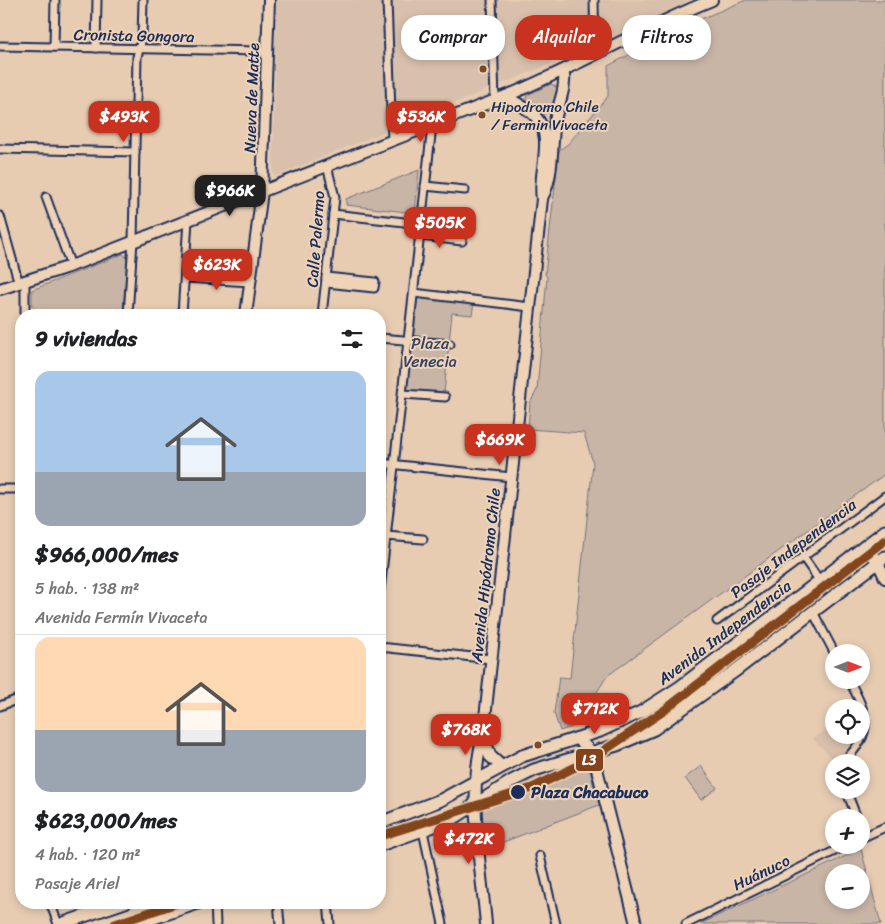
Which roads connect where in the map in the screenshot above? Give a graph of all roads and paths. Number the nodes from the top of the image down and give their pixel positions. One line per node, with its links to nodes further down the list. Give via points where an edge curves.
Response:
1 (55, 0): 13 (street)
2 (97, 0): 14 (street)
3 (143, 0): 15 (street)
4 (269, 0): 16 (street, Nueva de Matte)
5 (387, 0): 22 (street)
6 (492, 0): 20 (street)
7 (594, 0): 10 (street)
8 (712, 0): 9 (street)
9 (686, 5): 12 (street)
10 (594, 15)
11 (0, 46): 13 (street, Cronista Gongora)
12 (612, 46)
13 (54, 47): 14 (street, Cronista Gongora)
14 (96, 48): 15 (street, Cronista Gongora)
15 (139, 49): 16 (street, Cronista Gongora); 24 (street, via 136,57)
16 (268, 51): 28 (street, Nueva de Matte)
17 (587, 60): 18 (street)
18 (564, 72): 19 (street); 30 (street, Avenida Hipódromo Chile, via 548,185)
19 (506, 96): 20 (street); 30 (street, Avenida Hipódromo Chile, via 534,115 544,132)
20 (495, 101): 21 (street)
21 (432, 126): 22 (street); 26 (street)
22 (392, 140): 25 (street)
23 (0, 149): 24 (street)
24 (135, 152): 37 (street)
25 (327, 166): 28 (street); 31 (street, Calle Palermo, via 334,192)
26 (425, 186): 27 (street); 34 (street)
27 (464, 190)
28 (262, 191): 33 (street); 41 (street, Nueva de Matte)
29 (46, 196): 38 (street)
30 (542, 199): 46 (street, Avenida Hipódromo Chile)
31 (333, 214): 34 (street); 40 (street, Calle Palermo)
32 (0, 216): 42 (street)
33 (188, 220): 37 (street); 39 (street)
34 (422, 224): 35 (street)
35 (420, 236): 36 (street); 45 (street)
36 (462, 240)
37 (133, 241): 38 (street); 48 (street)
38 (70, 266): 42 (street)
39 (184, 278): 41 (street); 49 (street)
40 (326, 280): 43 (street); 51 (street, Calle Palermo)
41 (250, 282): 50 (street, Nueva de Matte)
42 (22, 283): 44 (street); 47 (street)
43 (353, 283)
44 (0, 289)
45 (414, 293): 46 (street); 53 (street)
46 (530, 307): 59 (street, Avenida Hipódromo Chile)
47 (24, 309)
48 (128, 309)
49 (182, 309)
50 (247, 309)
51 (323, 309)
52 (386, 338): 53 (street)
53 (408, 340): 54 (street); 55 (street)
54 (450, 344)
55 (402, 394): 56 (street); 58 (street)
56 (445, 397)
57 (386, 463): 58 (street)
58 (394, 464): 59 (street); 64 (street)
59 (511, 477): 75 (street, Avenida Hipódromo Chile)
60 (0, 489): 61 (street)
61 (15, 489)
62 (885, 496): 67 (street, Pasaje Independencia)
63 (885, 531): 66 (main road, Avenida Independencia)
64 (386, 536): 65 (street)
65 (423, 539)
66 (864, 546): 68 (street); 70 (main road, Avenida Independencia)
67 (803, 557): 70 (street); 72 (street, Pasaje Independencia)
68 (881, 559): 69 (street); 71 (main road)
69 (885, 578)
70 (819, 580): 80 (main road, Avenida Independencia, via 664,698 618,724)
71 (812, 612): 73 (street); 81 (main road, via 663,724)
72 (717, 621)
73 (830, 644)
74 (386, 647): 75 (street)
75 (491, 658): 79 (street, Avenida Hipódromo Chile)
76 (854, 689): 82 (street, via 863,707 866,725 859,746)
77 (15, 700): 78 (street)
78 (0, 706)
79 (483, 736): 83 (main road, via 492,758); 84 (street, Avenida Hipódromo Chile)
80 (577, 738): 81 (street); 83 (main road, Avenida Independencia)
81 (593, 753): 85 (main road, via 526,774); 109 (street)
82 (851, 754)
83 (501, 766): 84 (main road, Avenida Independencia)
84 (477, 780): 85 (street, Avenida Hipódromo Chile); 86 (main road, Avenida Independencia, via 441,800)
85 (476, 805): 88 (main road); 107 (street, Avenida Hipódromo Chile)
86 (386, 821)
87 (885, 827): 89 (street)
88 (423, 831): 90 (main road); 106 (street)
89 (870, 834)
90 (386, 844)
91 (830, 854): 110 (street, Huánuco)
92 (540, 856): 108 (street)
93 (53, 909): 101 (street)
94 (104, 909): 101 (main road)
95 (164, 909): 100 (main road)
96 (180, 909): 100 (main road)
97 (215, 909): 103 (street)
98 (279, 909): 104 (street)
99 (329, 909): 105 (street)
100 (160, 916): 102 (main road)
101 (60, 924)
102 (136, 924)
103 (216, 924)
104 (280, 924)
105 (330, 924)
106 (443, 924)
107 (486, 924)
108 (556, 924)
109 (636, 924)
110 (686, 924)

